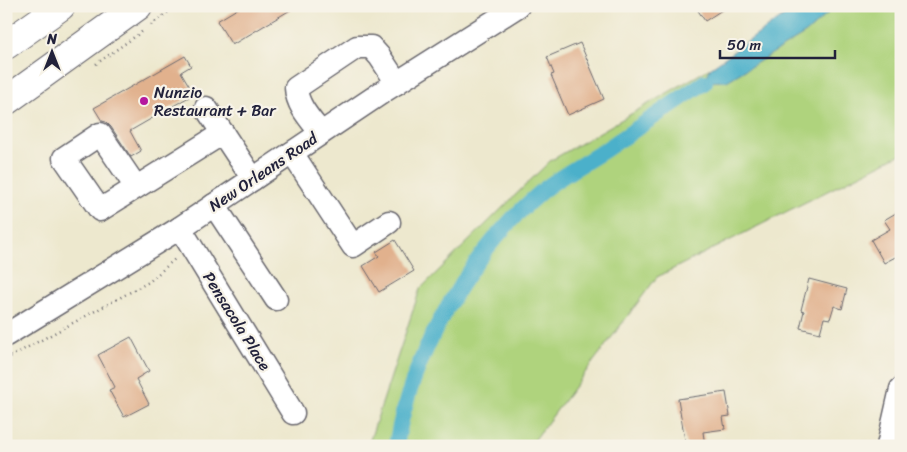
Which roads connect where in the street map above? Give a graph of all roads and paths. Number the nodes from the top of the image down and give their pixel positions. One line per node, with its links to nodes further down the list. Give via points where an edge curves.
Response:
1 (61, 6): 4 (highway)
2 (138, 6): 6 (highway)
3 (518, 6): 5 (street, New Orleans Road)
4 (6, 45)
5 (396, 83): 9 (street, New Orleans Road); 9 (street, via 371,47 357,47 296,88 300,106)
6 (6, 101)
7 (206, 108): 8 (street)
8 (223, 133): 11 (street); 12 (street)
9 (321, 134): 10 (street, New Orleans Road)
10 (292, 153): 11 (street, New Orleans Road); 14 (street, via 353,246)
11 (253, 179): 13 (street, New Orleans Road)
12 (136, 187)
13 (214, 206): 15 (street, New Orleans Road); 16 (street)
14 (388, 222)
15 (180, 228): 17 (street, New Orleans Road); 19 (street, Pensacola Place)
16 (276, 299)
17 (6, 335)
18 (901, 389): 20 (street)
19 (293, 413)
20 (888, 446)

